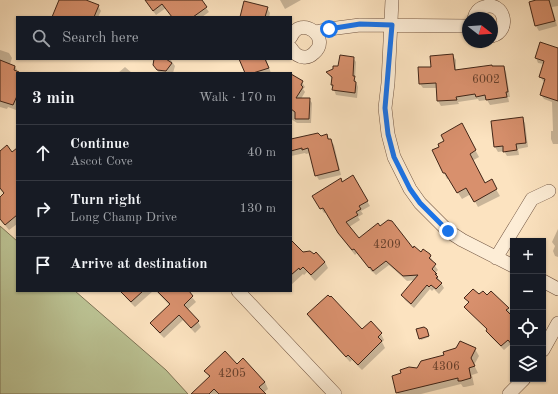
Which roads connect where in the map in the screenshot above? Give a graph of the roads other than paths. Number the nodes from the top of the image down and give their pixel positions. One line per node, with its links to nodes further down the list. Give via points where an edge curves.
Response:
1 (392, 0): 3 (street)
2 (476, 10): 6 (street, via 491,5 503,14 504,24)
3 (392, 25): 4 (street); 5 (street, via 347,26); 10 (street, via 385,108 394,157 410,189 442,225 462,240)
4 (462, 26)
5 (316, 32): 7 (street, via 304,27); 8 (street, via 319,45 312,56 299,56)
6 (498, 33)
7 (292, 36)
8 (292, 50)
9 (549, 192): 10 (street, via 532,199)
10 (496, 258): 11 (street)
11 (510, 265)
12 (546, 283): 13 (street)
13 (558, 289)
14 (239, 292): 18 (street)
15 (558, 324): 16 (street)
16 (545, 346)
17 (521, 382): 19 (street)
18 (335, 394)
19 (508, 394)

